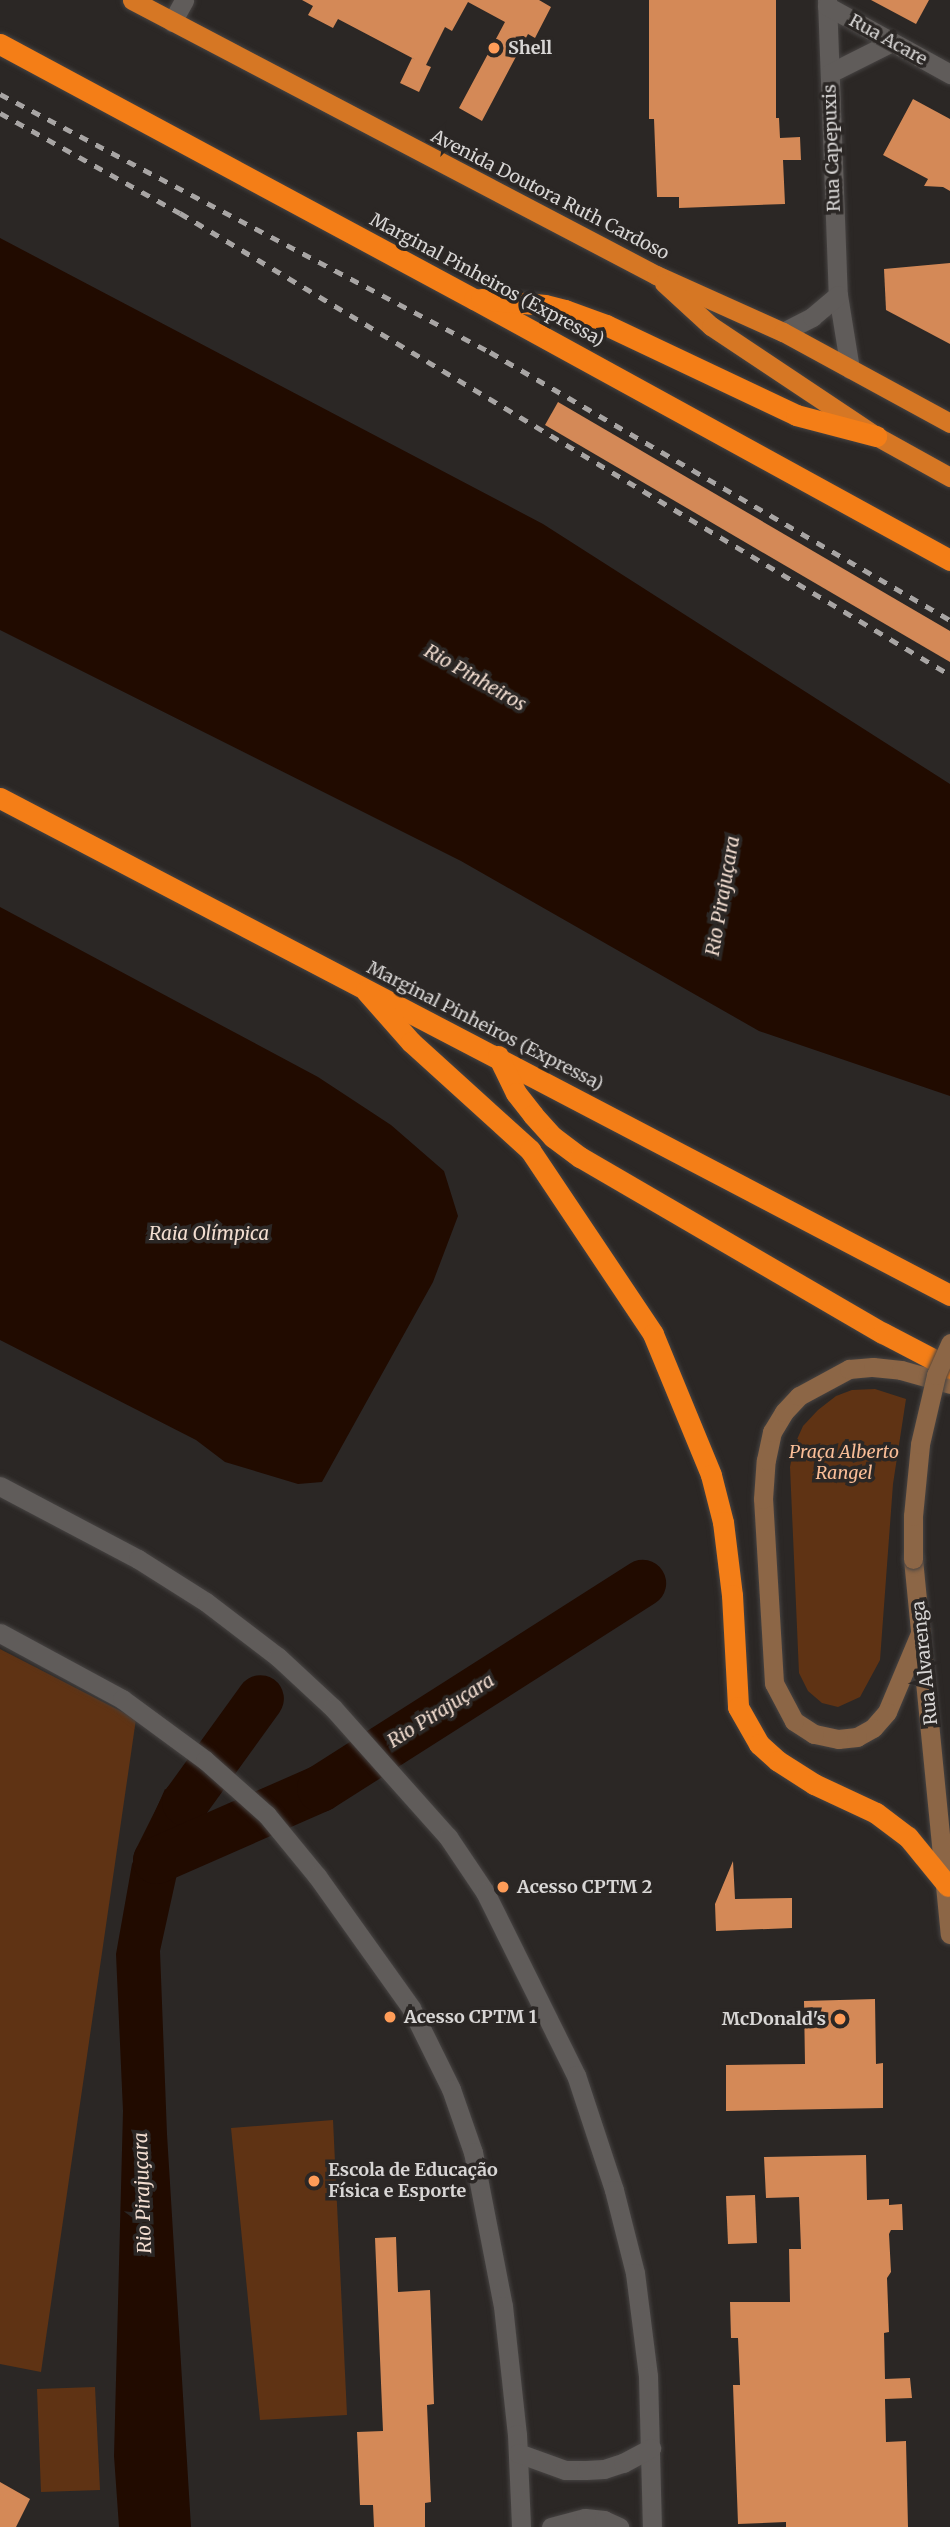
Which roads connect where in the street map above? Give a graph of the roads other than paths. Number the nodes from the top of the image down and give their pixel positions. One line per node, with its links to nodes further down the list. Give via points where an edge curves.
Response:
1 (132, 0): 4 (highway, Avenida Doutora Ruth Cardoso)
2 (184, 0): 4 (street)
3 (827, 3): 5 (street, Rua Acare); 7 (street, Rua Capepuxis)
4 (172, 22): 9 (highway, Avenida Doutora Ruth Cardoso)
5 (890, 43): 7 (street); 8 (street, Rua Acare)
6 (0, 44): 11 (highway, Marginal Pinheiros (Expressa))
7 (830, 73): 10 (street, Rua Capepuxis)
8 (950, 75)
9 (656, 275): 12 (highway, Avenida Doutora Ruth Cardoso); 15 (highway, via 711,326)
10 (838, 295): 12 (street, via 812,317); 13 (street, Rua Capepuxis)
11 (474, 299): 15 (highway, via 565,310 796,415); 17 (highway, Marginal Pinheiros (Expressa))
12 (783, 332): 13 (highway, Avenida Doutora Ruth Cardoso)
13 (850, 369): 14 (highway, Avenida Doutora Ruth Cardoso)
14 (950, 423)
15 (876, 436): 16 (highway)
16 (950, 477)
17 (950, 560)
18 (0, 798): 19 (highway, Marginal Pinheiros (Expressa))
19 (366, 991): 20 (highway, Marginal Pinheiros (Expressa)); 28 (highway, via 411,1042 530,1150 653,1334 711,1475 723,1522 732,1595 738,1707 759,1744 814,1784 859,1804 898,1829)
20 (498, 1056): 21 (highway, Marginal Pinheiros (Expressa)); 23 (highway, via 533,1115 580,1157)
21 (950, 1295)
22 (950, 1343): 26 (main road, Rua Alvarenga, bridge, via 936,1375 920,1444 912,1516)
23 (950, 1368)
24 (950, 1384): 26 (main road, via 901,1370 849,1369 799,1396 784,1412 772,1432 766,1460 763,1499 774,1683 794,1721 814,1734 838,1739 857,1737 873,1728 887,1712)
25 (0, 1486): 30 (street, via 138,1559 206,1602 278,1657 333,1708 448,1837 485,1892 564,2048 611,2179 635,2273 648,2376)
26 (920, 1631): 28 (main road, Rua Alvarenga)
27 (0, 1633): 31 (street, via 122,1699 205,1760 267,1815 317,1876 411,2008 451,2089 473,2152 503,2306)
28 (948, 1886): 29 (main road, Rua Alvarenga)
29 (950, 1934)
30 (651, 2448): 31 (street, via 623,2463 586,2470 565,2470); 35 (street)
31 (518, 2453): 32 (street)
32 (521, 2527)
33 (551, 2527): 34 (street, via 584,2518)
34 (619, 2527)
35 (652, 2527)

